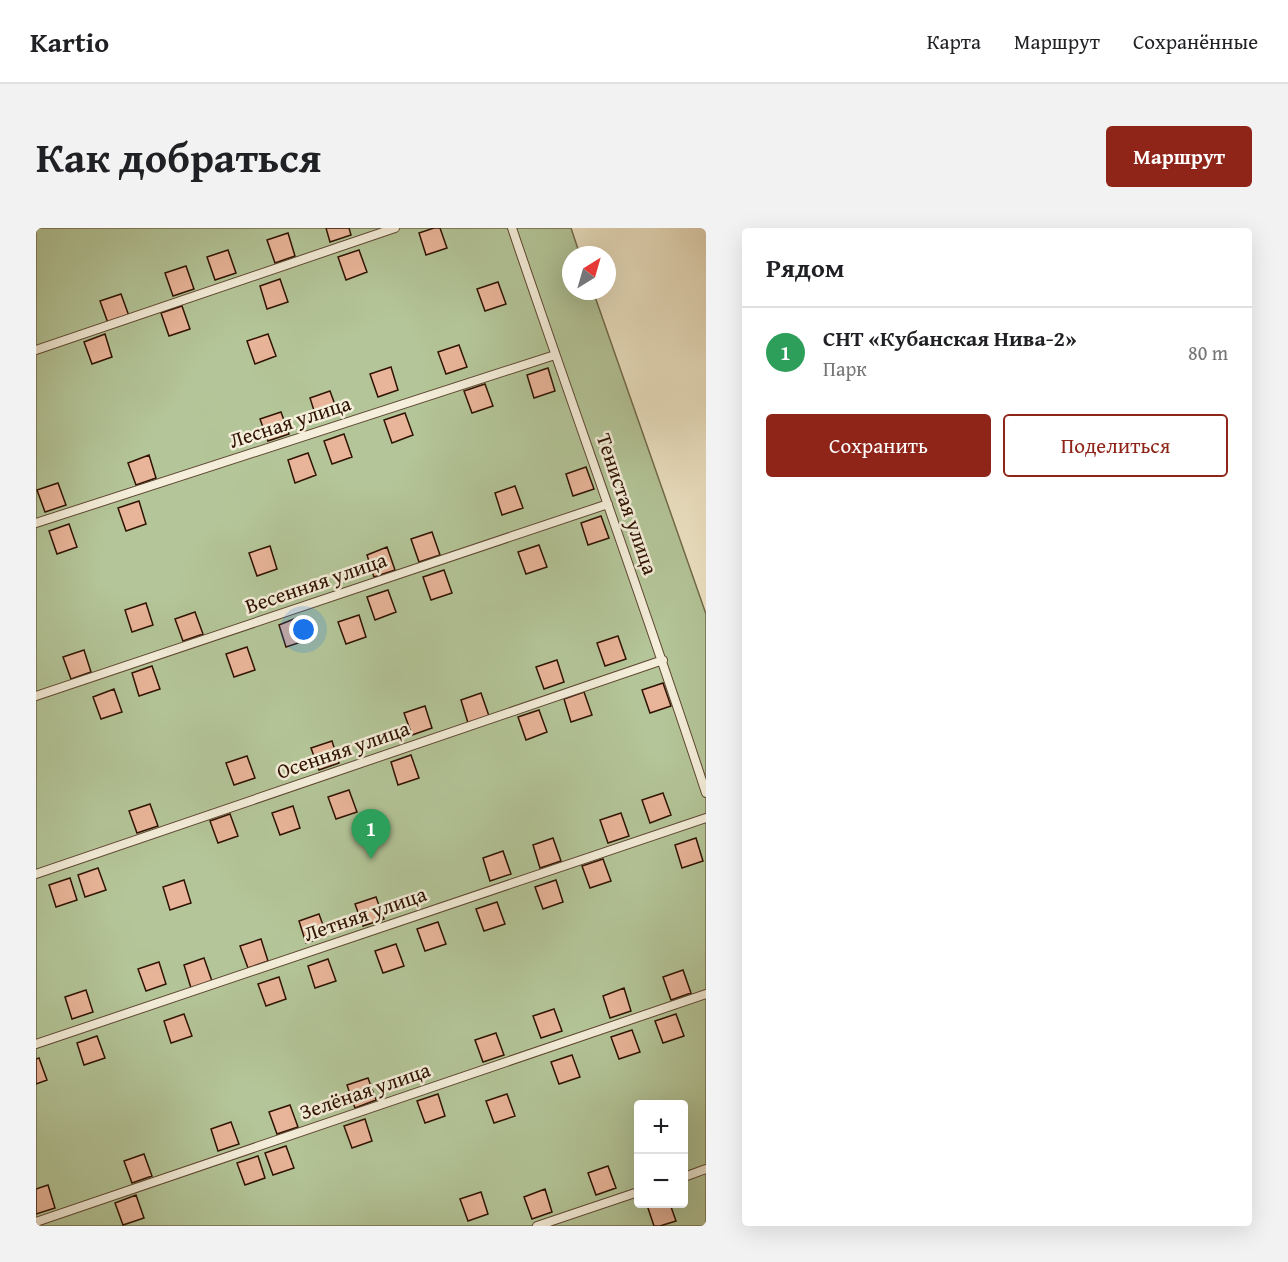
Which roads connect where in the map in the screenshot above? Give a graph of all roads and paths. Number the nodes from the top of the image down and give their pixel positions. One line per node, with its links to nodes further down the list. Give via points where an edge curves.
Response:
1 (395, 228): 3 (lane)
2 (512, 228): 4 (lane, Тенистая улица)
3 (36, 350)
4 (555, 355): 5 (lane, Тенистая улица); 6 (lane, Лесная улица)
5 (608, 504): 7 (lane, Тенистая улица); 8 (lane, Весенняя улица)
6 (36, 524)
7 (663, 660): 9 (lane, Тенистая улица); 11 (lane, Осенняя улица)
8 (36, 696)
9 (706, 793)
10 (706, 818): 13 (lane, Летняя улица)
11 (36, 874)
12 (706, 993): 17 (lane, Зелёная улица)
13 (36, 1044)
14 (706, 1169): 15 (lane)
15 (688, 1176)
16 (634, 1194): 18 (lane)
17 (36, 1222)
18 (537, 1226)

